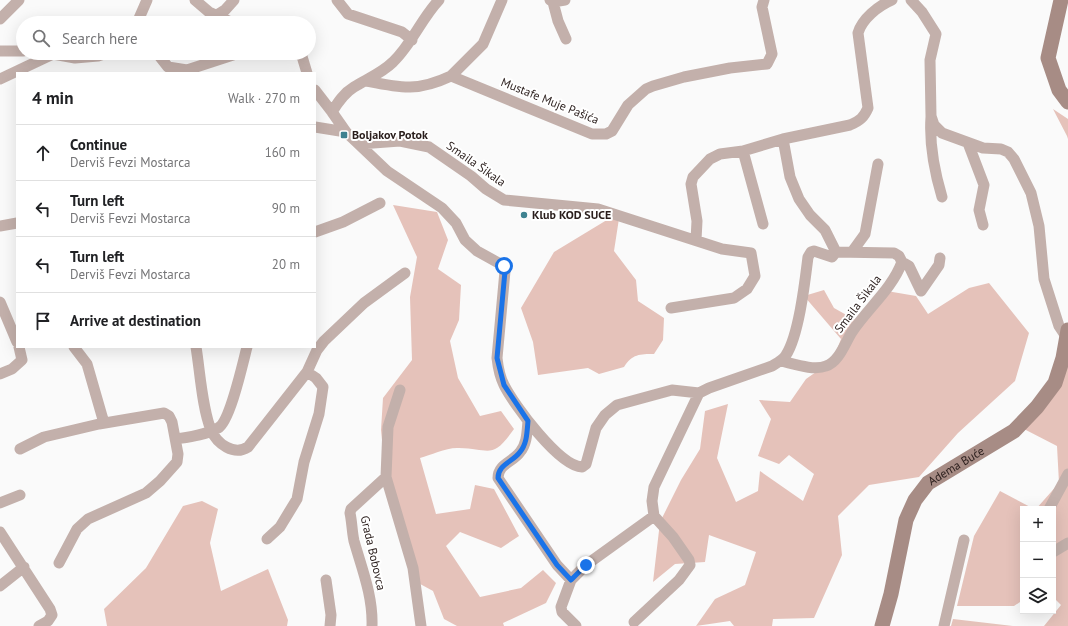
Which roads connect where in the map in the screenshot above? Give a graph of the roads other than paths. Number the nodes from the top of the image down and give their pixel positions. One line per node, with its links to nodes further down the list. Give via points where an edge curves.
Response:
1 (18, 0): 16 (street)
2 (147, 0): 15 (street)
3 (195, 0): 14 (street, via 202,8)
4 (234, 0): 14 (street)
5 (337, 0): 18 (street, via 348,14 402,32)
6 (439, 0): 18 (street, via 429,11)
7 (502, 0): 26 (street, via 483,44)
8 (565, 0): 12 (street)
9 (764, 0): 26 (street, Mustafe Muje Pašića, via 762,8 772,54 767,64 707,72 646,89 628,105 612,131 606,134 592,134)
10 (892, 0): 35 (street, via 882,5 860,25 858,33 868,108 865,116 850,125)
11 (911, 0): 32 (street, via 930,22 936,34 930,60)
12 (552, 1): 17 (street)
13 (1062, 1): 30 (street, via 1053,29 1048,58 1059,90)
14 (217, 15)
15 (140, 16)
16 (0, 19)
17 (566, 39)
18 (412, 40): 28 (street, via 392,63)
19 (0, 51): 20 (street)
20 (16, 51)
21 (38, 60): 27 (street)
22 (162, 60): 23 (street, via 168,67 187,70)
23 (218, 60)
24 (301, 60): 25 (street)
25 (307, 72)
26 (451, 76): 28 (street, via 427,86 413,88)
27 (0, 79)
28 (366, 81): 31 (street, via 353,87 341,98)
29 (316, 91): 31 (street)
30 (1068, 102)
31 (332, 112): 34 (street)
32 (931, 116): 36 (street, via 934,125 942,133); 40 (street, via 934,171)
33 (316, 127): 34 (street)
34 (346, 132): 37 (street)
35 (783, 139): 38 (street); 48 (street, via 790,177 799,199 825,230)
36 (968, 143): 44 (street, via 984,185 979,210); 56 (street, via 1008,152 1014,159 1031,193 1039,226 1044,279 1059,326)
37 (360, 144): 47 (street, Smaila Šikala, via 400,141 429,147 504,200 598,209); 67 (street, via 387,171 442,208 456,224 465,240 477,251 504,266 497,358 504,385)
38 (743, 151): 43 (street); 47 (street, via 720,154 710,159 693,177 691,184 697,221)
39 (878, 164): 49 (street, via 865,234)
40 (942, 197)
41 (380, 203): 46 (street, via 344,222)
42 (16, 223): 45 (street)
43 (763, 224)
44 (983, 225)
45 (0, 226)
46 (316, 232)
47 (696, 240): 53 (street, Smaila Šikala, via 722,249 751,253 755,276 747,289 734,298)
48 (836, 252): 49 (street); 62 (street, via 832,257 814,251 808,257 796,329 787,355)
49 (852, 252): 51 (street, via 894,253)
50 (940, 258): 51 (street, via 939,265 921,291 909,266)
51 (902, 262): 62 (street, Smaila Šikala, via 888,287 828,366 819,368)
52 (405, 273): 63 (street, via 364,303 324,341)
53 (671, 308)
54 (2, 310): 55 (street); 57 (street)
55 (16, 317)
56 (1067, 334): 94 (street, Adema Buće, via 1055,383 1037,407 1014,431 928,483 914,500 906,520)
57 (16, 340)
58 (19, 348): 64 (street, via 22,360 12,369)
59 (75, 348): 68 (street, via 87,364)
60 (196, 348): 69 (street)
61 (248, 348): 69 (street, via 225,421 217,429)
62 (781, 361): 66 (street)
63 (307, 372): 69 (street, via 248,447 243,450 226,448 216,440); 79 (street, via 323,387 319,414 304,462 297,499 280,527)
64 (0, 374)
65 (400, 390): 73 (street, via 388,428)
66 (699, 393): 67 (street, via 672,390 617,405 605,414 596,428 586,464 582,467 557,453); 77 (street, via 654,487)
67 (528, 421): 86 (street, via 525,444 520,453 500,469 498,478 557,565)
68 (104, 423): 70 (street, via 164,413 172,422); 71 (street, via 44,437)
69 (211, 430): 70 (street)
70 (176, 439): 83 (street, via 177,462 160,481 146,493 88,519 73,534)
71 (20, 449)
72 (1068, 474): 76 (street)
73 (386, 477): 91 (street, Grada Bobovca, via 351,509 350,513 354,540 367,581 373,616); 92 (street, via 413,568)
74 (20, 496): 75 (street)
75 (0, 503)
76 (1051, 506)
77 (654, 516): 86 (street, via 586,565); 88 (street, via 677,543 690,565 679,580)
78 (0, 532): 84 (street)
79 (267, 539)
80 (964, 540): 95 (street)
81 (1068, 543): 82 (street)
82 (1056, 550)
83 (59, 563)
84 (24, 567): 87 (street); 89 (street, via 52,615)
85 (326, 580): 90 (street)
86 (571, 580): 93 (street, via 561,607 562,612)
87 (0, 586)
88 (634, 622)
89 (39, 626)
90 (330, 626)
91 (372, 626)
92 (421, 626)
93 (576, 626)
94 (882, 626)
95 (944, 626)

